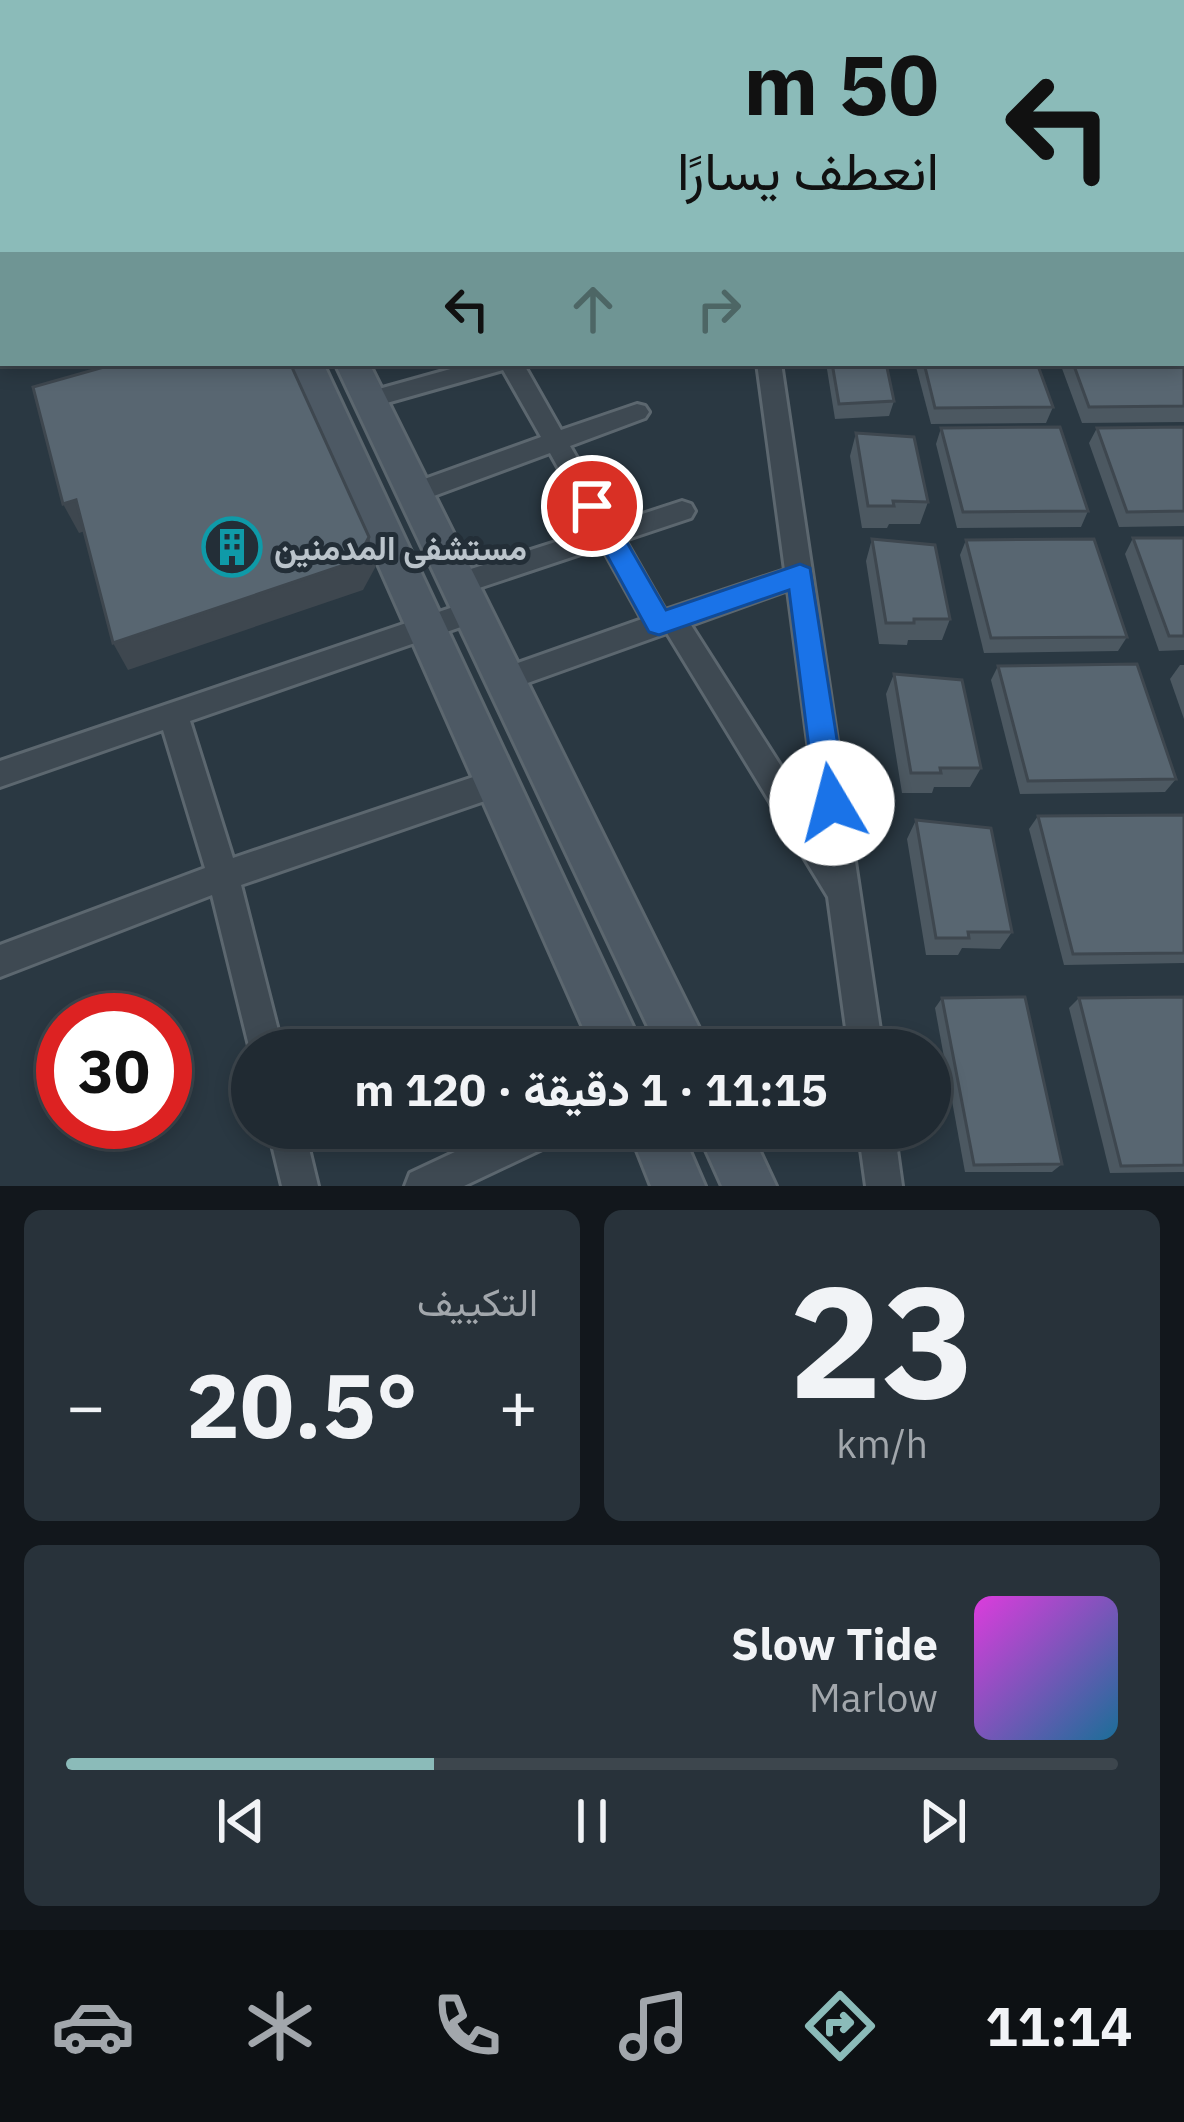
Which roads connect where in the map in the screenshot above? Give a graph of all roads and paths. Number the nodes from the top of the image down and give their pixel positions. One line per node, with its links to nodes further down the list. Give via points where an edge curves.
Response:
1 (307, 366): 14 (main road)
2 (478, 366): 5 (street)
3 (513, 366): 7 (street)
4 (770, 366): 11 (street)
5 (361, 382): 8 (main road)
6 (637, 412): 7 (street)
7 (558, 445): 8 (street); 10 (street)
8 (414, 493): 12 (main road)
9 (682, 511): 10 (street)
10 (610, 537): 12 (street); 13 (street)
11 (800, 575): 13 (street); 20 (street)
12 (465, 598): 14 (street); 15 (main road)
13 (666, 622): 15 (street); 20 (street)
14 (428, 628): 16 (street); 18 (main road)
15 (508, 678): 24 (main road)
16 (173, 715): 17 (street); 19 (street)
17 (0, 774)
18 (494, 784): 19 (street); 23 (main road)
19 (223, 876): 21 (street); 22 (street)
20 (844, 894): 25 (street)
21 (0, 962)
22 (261, 1029)
23 (609, 1029)
24 (675, 1029)
25 (863, 1029)
26 (291, 1149): 31 (street)
27 (501, 1149): 32 (street)
28 (662, 1149): 33 (main road)
29 (732, 1149): 34 (main road)
30 (880, 1149): 35 (street)
31 (300, 1186)
32 (423, 1186)
33 (678, 1186)
34 (749, 1186)
35 (884, 1186)

